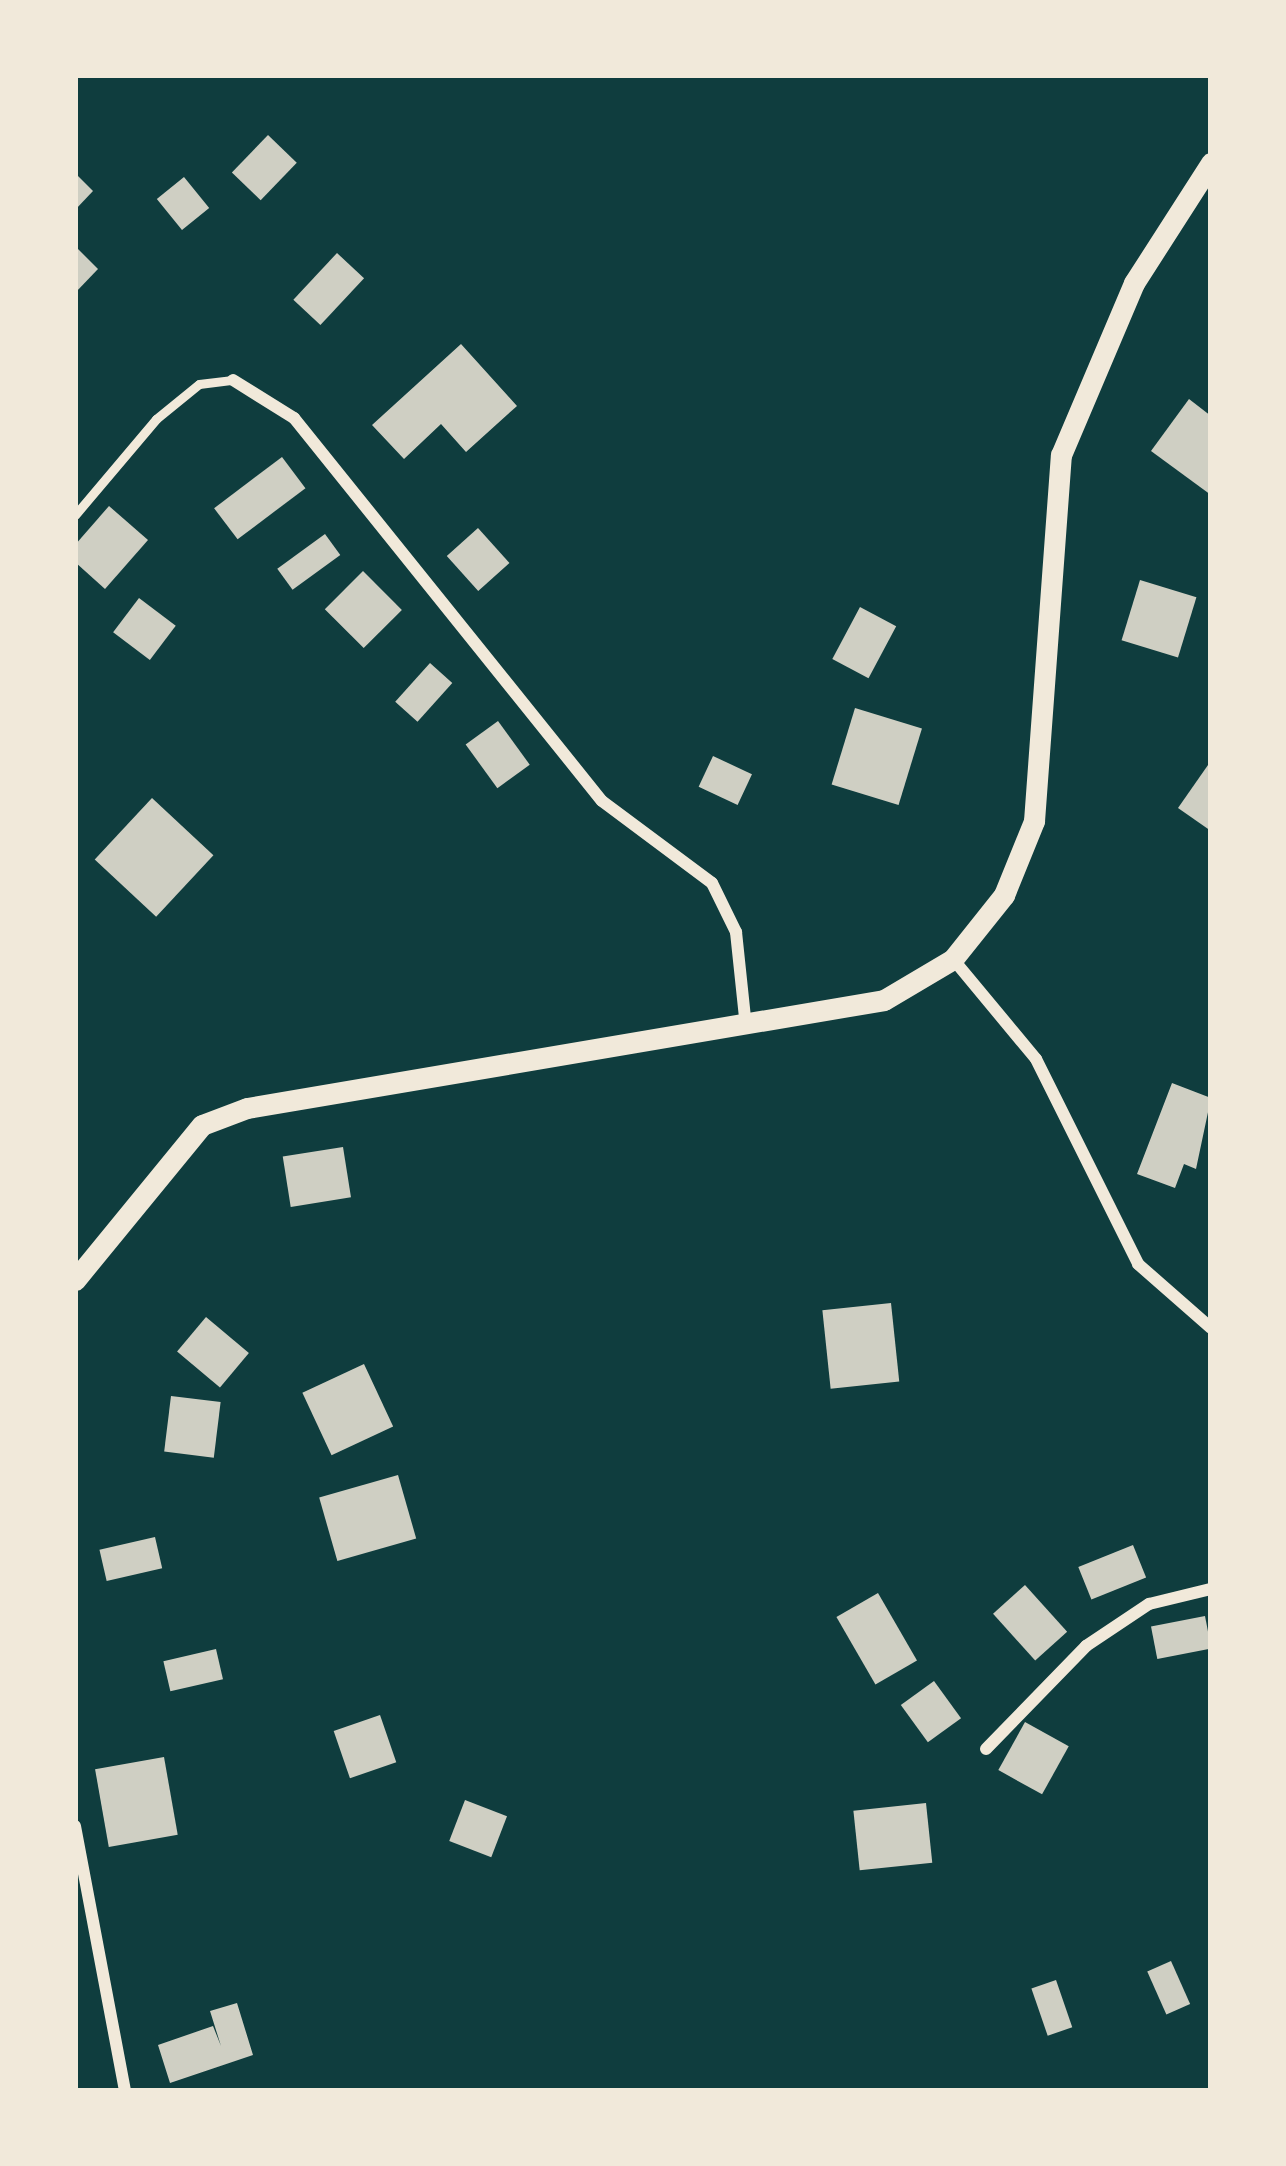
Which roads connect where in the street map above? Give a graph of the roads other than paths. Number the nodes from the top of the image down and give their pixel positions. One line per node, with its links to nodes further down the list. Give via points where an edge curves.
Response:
1 (1211, 163): 2 (street)
2 (1200, 194): 5 (street, via 1091,367 1061,455 1034,821 1004,895)
3 (233, 380): 4 (lane, via 199,385 156,419); 6 (street, via 294,418 602,800 712,884 736,932)
4 (75, 515)
5 (953, 958): 6 (street, via 884,1000); 8 (street, via 1036,1059 1138,1264)
6 (746, 1028): 7 (street, via 232,1113 202,1125)
7 (75, 1280)
8 (1211, 1328)
9 (1211, 1589): 10 (street, via 1149,1604 1086,1646)
10 (986, 1749)
11 (75, 1826): 12 (street)
12 (125, 2091)

